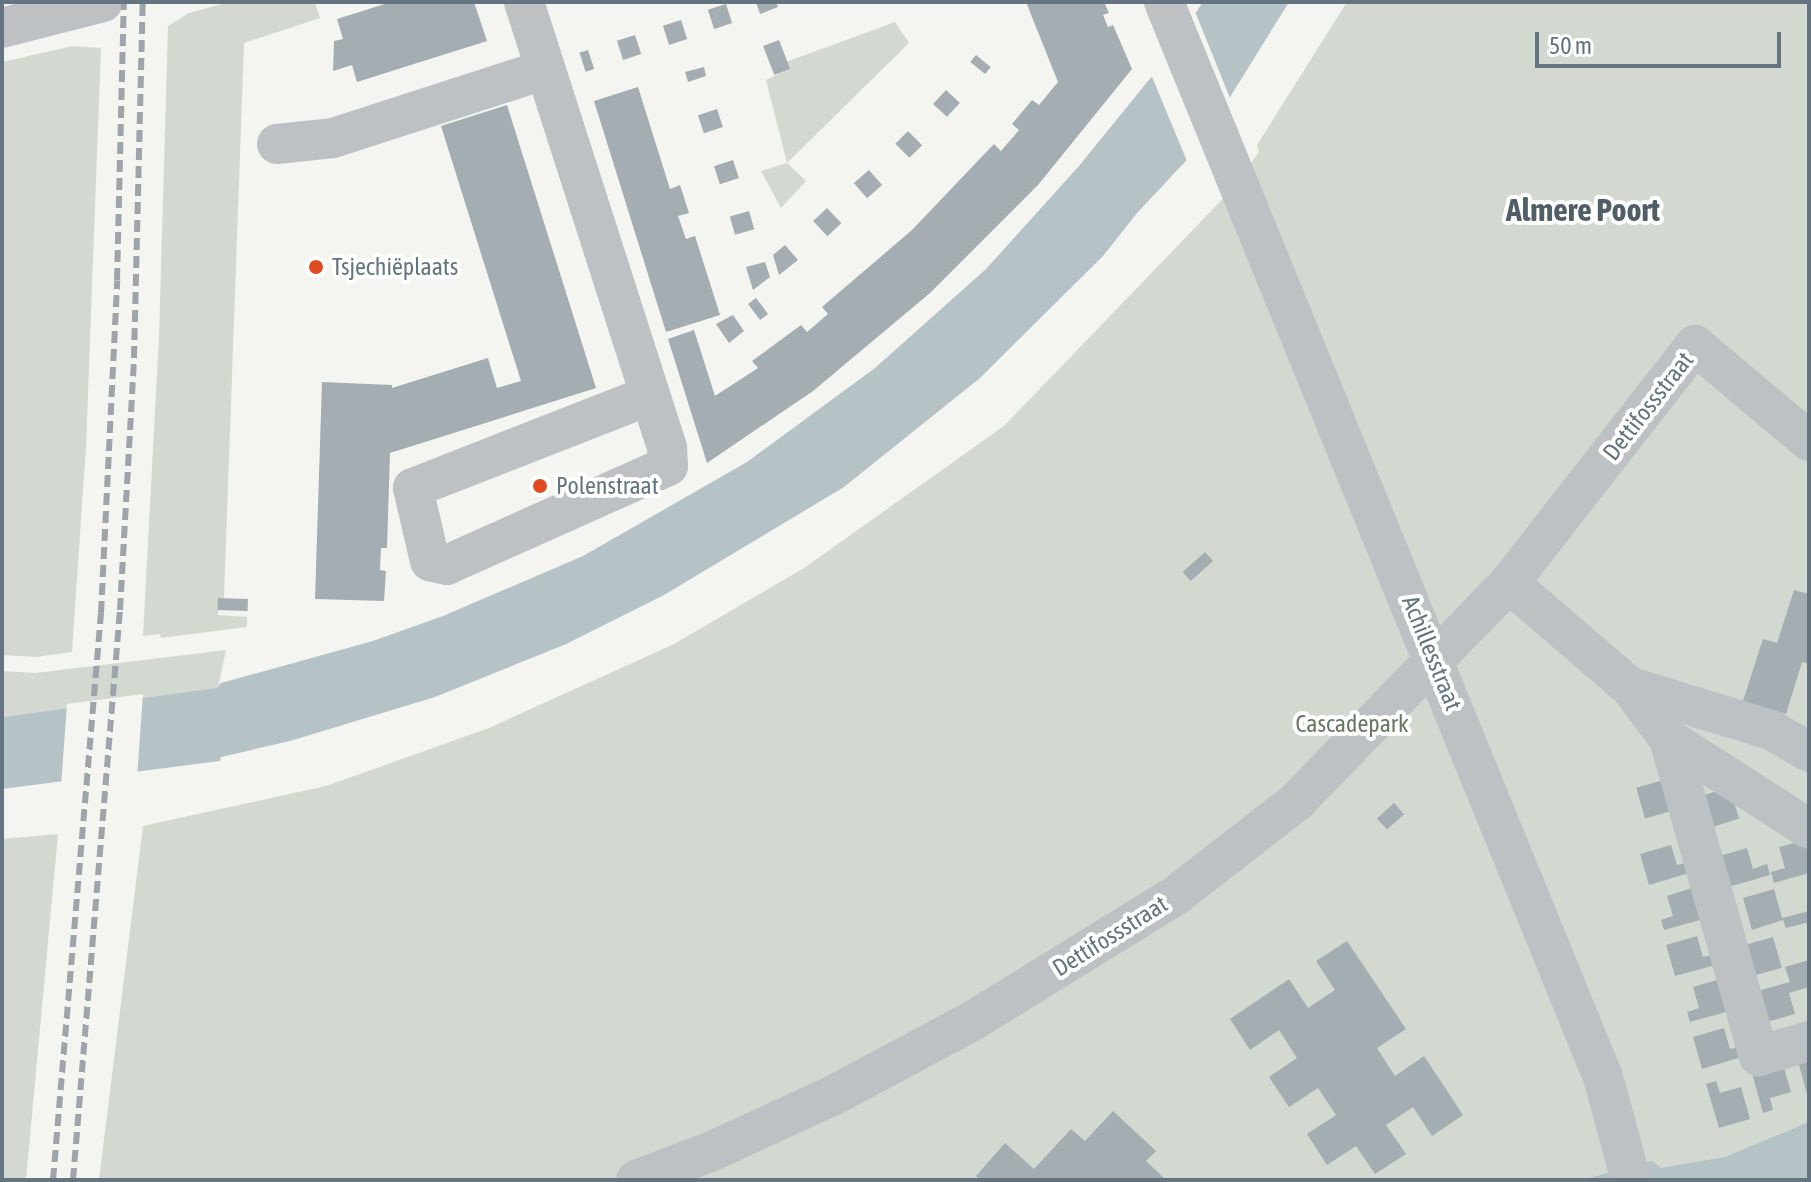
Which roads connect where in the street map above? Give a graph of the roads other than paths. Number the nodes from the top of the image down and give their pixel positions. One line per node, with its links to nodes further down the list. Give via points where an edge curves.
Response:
1 (103, 2): 4 (street)
2 (524, 2): 5 (street)
3 (1171, 18): 10 (street, Achillesstraat)
4 (2, 28)
5 (544, 70): 6 (street, via 333,138); 7 (street)
6 (277, 144)
7 (648, 396): 7 (street, via 667,447 668,466 447,565 430,561 413,488)
8 (1809, 441): 9 (street, Dettifossstraat, via 1695,345)
9 (1509, 583): 10 (street, Dettifossstraat); 11 (street)
10 (1434, 660): 16 (street, Achillesstraat, via 1603,1077); 17 (street, Dettifossstraat, via 1296,802 1175,896 974,1020 851,1087)
11 (1630, 687): 12 (street); 13 (street, via 1771,730)
12 (1669, 739): 14 (street); 15 (street, via 1759,1056)
13 (1809, 752)
14 (1809, 829)
15 (1809, 1041)
16 (1627, 1166)
17 (636, 1180)

